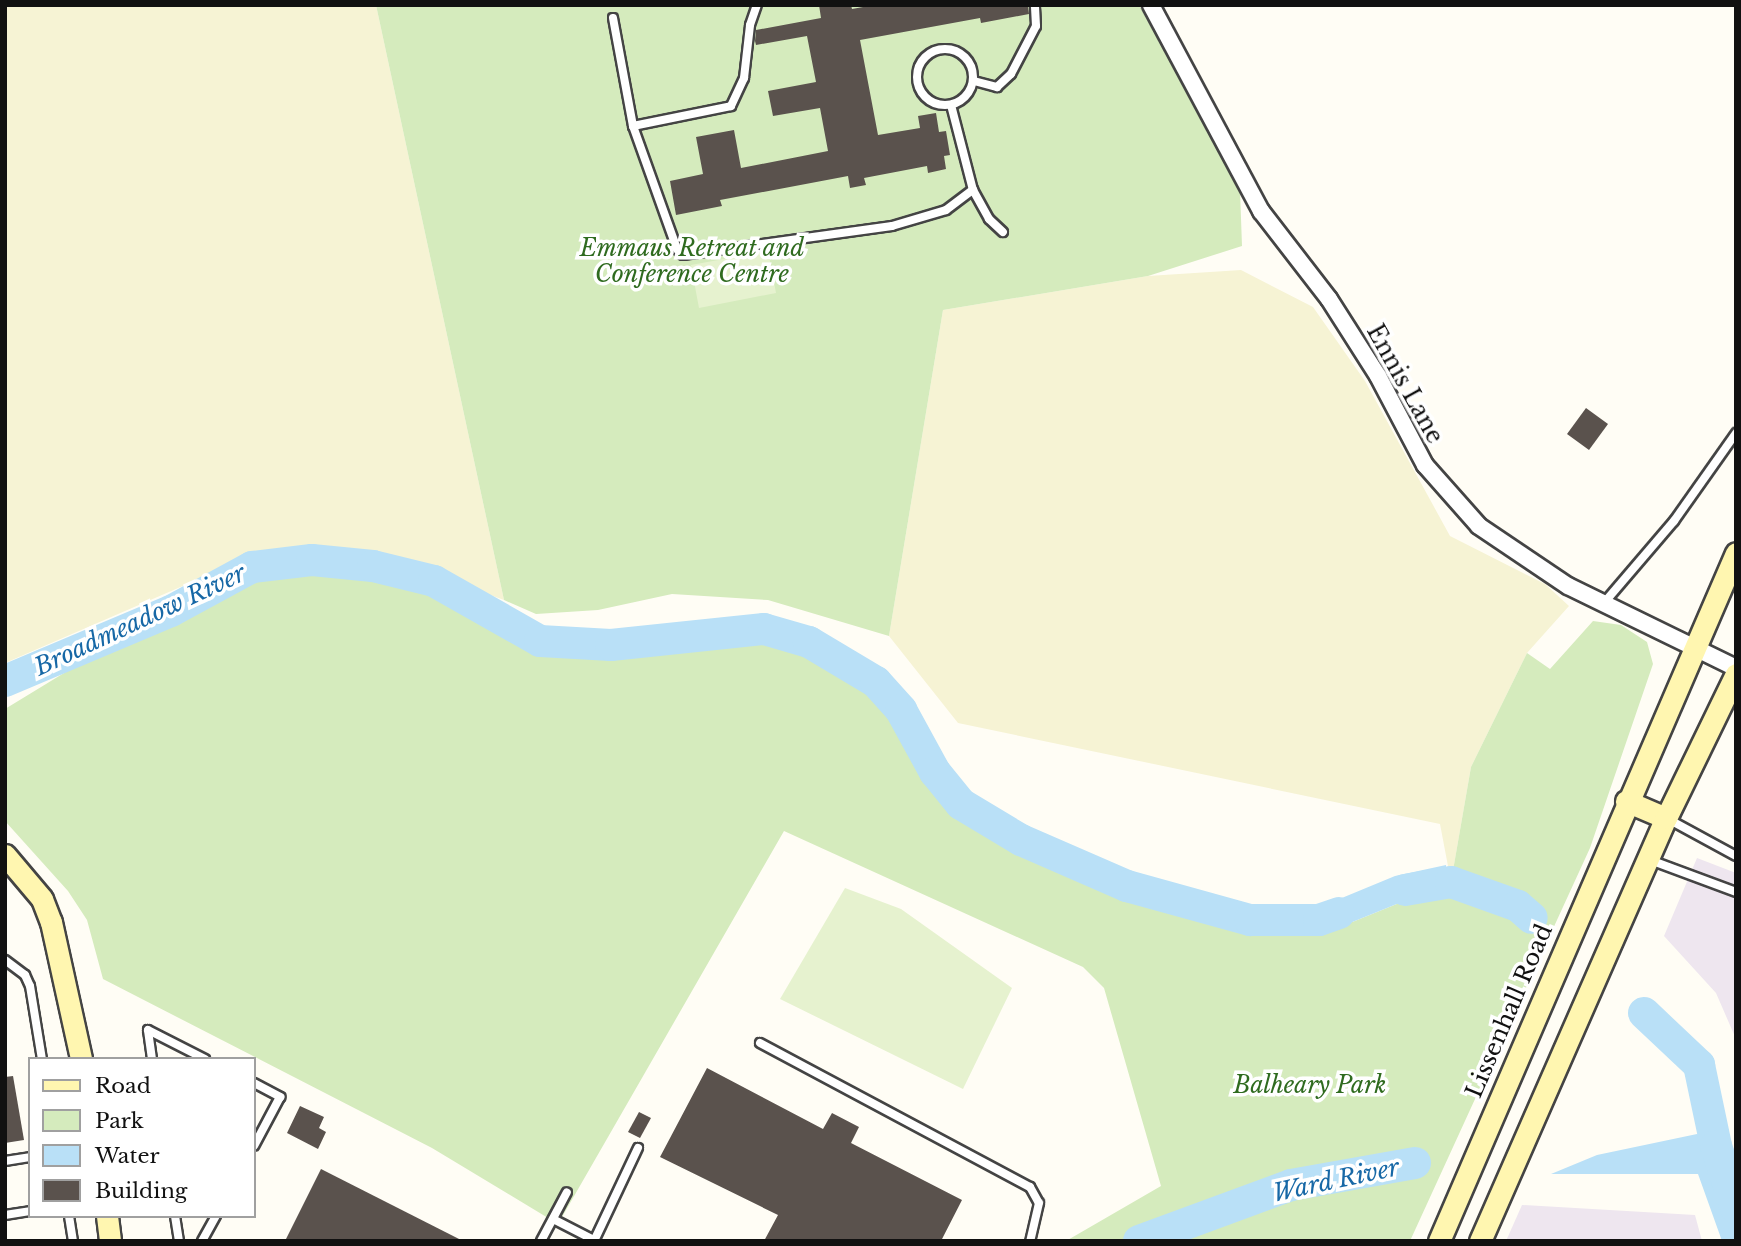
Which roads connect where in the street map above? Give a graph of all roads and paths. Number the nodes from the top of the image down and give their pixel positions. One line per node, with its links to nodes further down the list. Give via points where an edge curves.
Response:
1 (757, 5): 7 (lane, via 744,78 731,106)
2 (1035, 5): 5 (lane, via 1037,26 1011,74 998,87)
3 (1151, 5): 12 (street, Ennis Lane, via 1261,211 1329,299 1378,376 1424,465 1479,526)
4 (613, 18): 7 (lane)
5 (974, 81): 6 (lane, via 966,96); 6 (lane, via 970,63 958,51 940,49 925,57 917,73 920,90 933,102)
6 (950, 105): 8 (lane)
7 (633, 126): 8 (lane, via 683,255 892,226 946,210)
8 (973, 190): 9 (lane, via 989,219)
9 (1003, 232)
10 (1736, 433): 12 (lane, via 1675,521)
11 (1736, 553): 13 (main road, Lissenhall Road)
12 (1601, 606): 13 (street, Ennis Lane)
13 (1695, 648): 14 (street, Ennis Lane); 16 (main road, Lissenhall Road)
14 (1736, 668)
15 (1736, 674): 17 (main road)
16 (1626, 801): 17 (main road); 48 (main road, Lissenhall Road)
17 (1666, 818): 19 (lane); 20 (main road)
18 (5, 855): 25 (main road, via 42,899 51,922)
19 (1736, 856)
20 (1647, 859): 21 (lane); 49 (main road)
21 (1736, 892)
22 (5, 960): 24 (lane, via 30,986)
23 (760, 1043): 47 (lane, via 1030,1187 1039,1203)
24 (42, 1057)
25 (81, 1057)
26 (152, 1057): 27 (lane, via 148,1030)
27 (201, 1057)
28 (256, 1084): 29 (lane, via 280,1097)
29 (256, 1142)
30 (638, 1148): 46 (lane)
31 (28, 1157): 32 (lane)
32 (5, 1161)
33 (567, 1192): 40 (lane)
34 (28, 1211): 35 (lane)
35 (5, 1214)
36 (69, 1218): 41 (lane)
37 (107, 1218): 42 (main road)
38 (175, 1218): 43 (lane)
39 (215, 1218): 44 (lane)
40 (553, 1219): 45 (lane); 46 (lane)
41 (73, 1241)
42 (110, 1241)
43 (179, 1241)
44 (202, 1241)
45 (541, 1241)
46 (594, 1241)
47 (1030, 1241)
48 (1439, 1241)
49 (1480, 1241)

